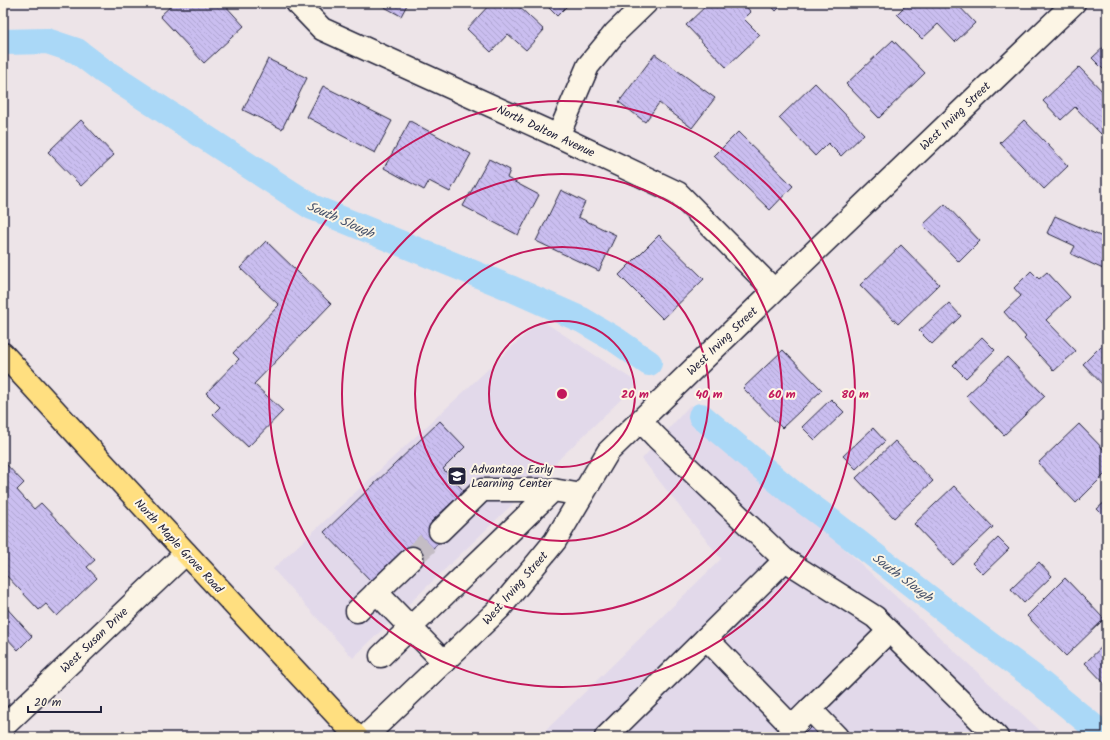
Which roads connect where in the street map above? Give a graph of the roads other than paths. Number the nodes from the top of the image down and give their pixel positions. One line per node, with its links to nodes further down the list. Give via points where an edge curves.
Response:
1 (297, 3): 4 (street, North Dalton Avenue, via 322,29)
2 (646, 3): 4 (street, via 615,33 588,66)
3 (1074, 3): 5 (street, West Irving Street)
4 (558, 136): 5 (street, North Dalton Avenue, via 678,193)
5 (774, 290): 7 (street, West Irving Street)
6 (3, 354): 11 (main road, North Maple Grove Road)
7 (641, 421): 9 (street, West Irving Street, via 608,452); 13 (street)
8 (553, 490): 9 (street); 10 (street, via 482,490); 16 (street)
9 (582, 494): 20 (street, West Irving Street, via 555,541 510,596)
10 (440, 531)
11 (186, 553): 22 (street, West Susan Drive); 24 (main road, North Maple Grove Road)
12 (412, 558): 14 (street)
13 (785, 560): 17 (street, via 875,617); 18 (street)
14 (376, 592): 15 (street); 16 (street)
15 (357, 611)
16 (411, 628): 19 (street); 20 (street)
17 (889, 631): 21 (street); 28 (street)
18 (706, 638): 23 (street); 26 (street)
19 (381, 656)
20 (444, 662): 25 (street, West Irving Street)
21 (810, 709): 23 (street); 27 (street)
22 (3, 727)
23 (787, 732)
24 (357, 737)
25 (365, 737)
26 (606, 737)
27 (837, 737)
28 (997, 737)

